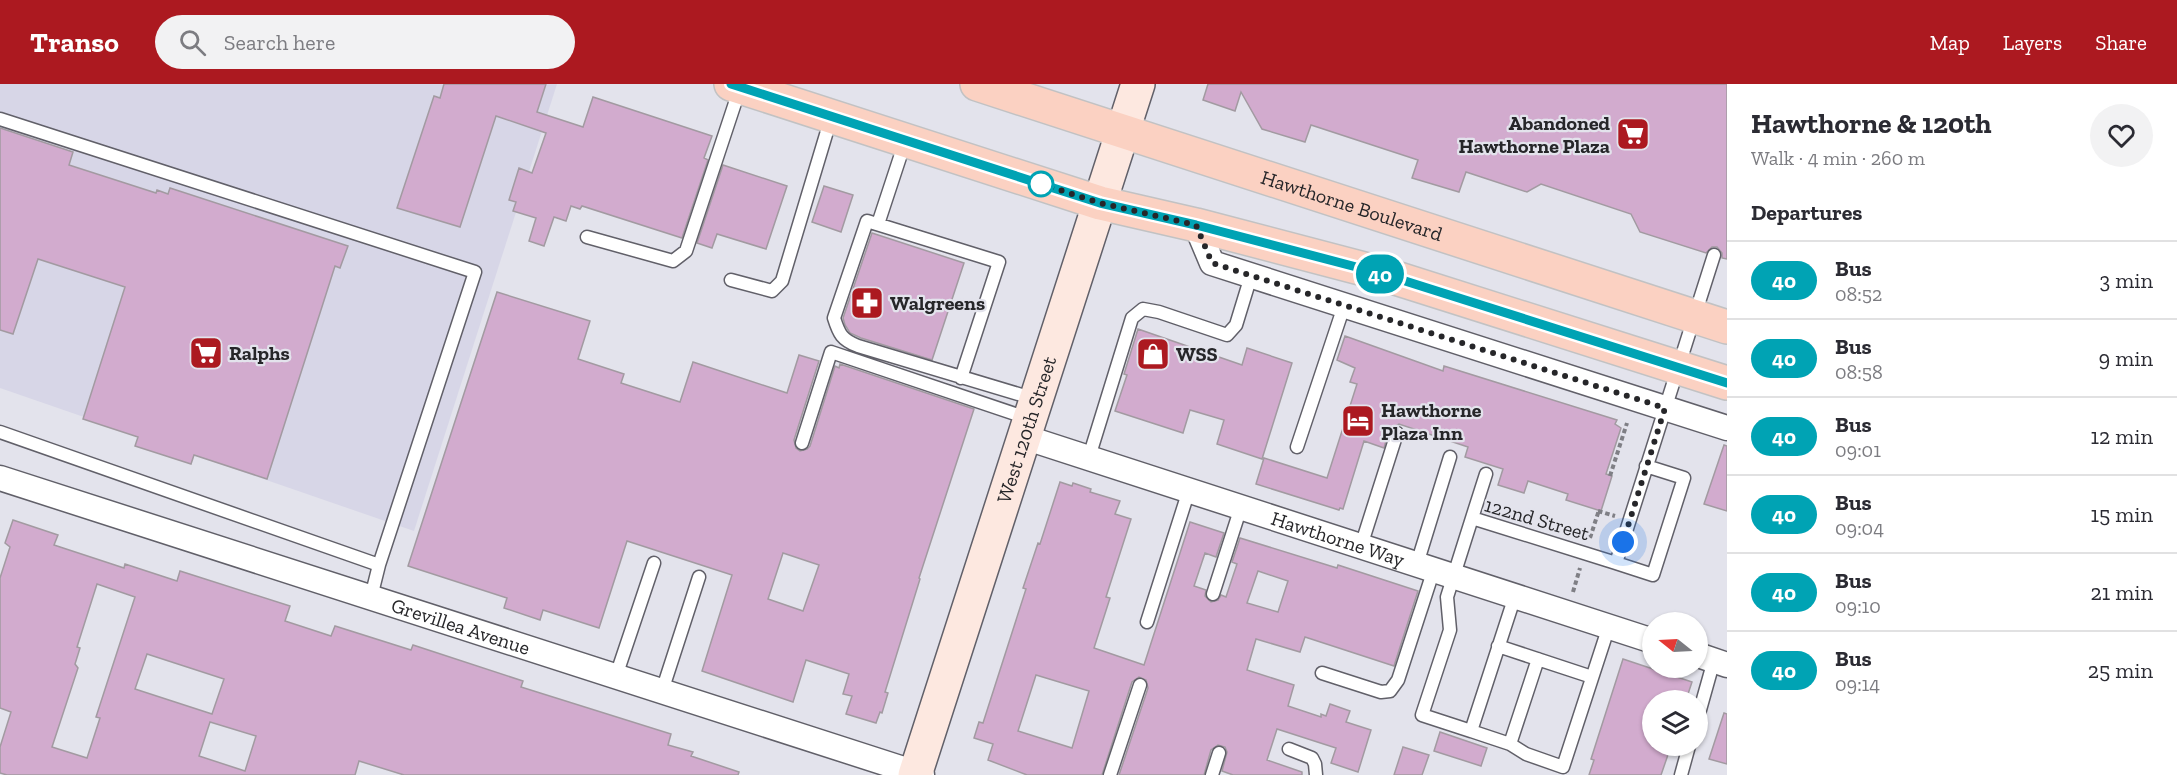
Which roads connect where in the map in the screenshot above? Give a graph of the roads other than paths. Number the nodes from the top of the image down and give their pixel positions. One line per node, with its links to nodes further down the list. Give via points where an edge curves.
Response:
1 (977, 84): 6 (main road, Hawthorne Boulevard)
2 (1138, 84): 6 (main road, West 120th Street)
3 (736, 86): 4 (main road); 11 (lane, via 686,251 673,261)
4 (831, 116): 7 (main road); 14 (lane, via 782,281 772,291)
5 (0, 118): 39 (lane, via 476,272)
6 (1123, 131): 8 (main road, West 120th Street); 16 (main road, Hawthorne Boulevard)
7 (906, 141): 8 (main road); 9 (lane)
8 (1100, 203): 10 (main road); 22 (main road, West 120th Street)
9 (878, 224): 19 (lane, via 999,262); 19 (lane, via 867,221 834,318 839,335 858,346)
10 (1196, 225): 13 (street, via 1212,263); 18 (main road, via 1383,274)
11 (587, 237)
12 (1714, 255): 16 (lane)
13 (1251, 276): 15 (street); 29 (lane, via 1236,325 1227,335 1143,309 1132,318)
14 (731, 280)
15 (1344, 306): 21 (street); 27 (lane)
16 (1695, 316): 17 (main road, Hawthorne Boulevard); 18 (lane)
17 (1727, 327)
18 (1679, 368): 20 (main road); 21 (lane)
19 (961, 378): 22 (lane)
20 (1727, 383)
21 (1665, 408): 23 (street); 30 (lane)
22 (1030, 419): 26 (lane, via 831,352); 29 (street, Hawthorne Way); 62 (main road, West 120th Street)
23 (1727, 428)
24 (0, 432): 39 (lane)
25 (1397, 434): 36 (lane)
26 (801, 443)
27 (1297, 447)
28 (1450, 457): 40 (lane)
29 (1089, 458): 33 (street, Hawthorne Way)
30 (1646, 466): 38 (lane); 38 (lane, 122nd Street, via 1684,478 1653,575)
31 (1486, 474): 35 (lane)
32 (0, 478): 44 (street, Grevillea Avenue)
33 (1189, 490): 34 (street, Hawthorne Way); 45 (lane)
34 (1241, 507): 36 (street, Hawthorne Way); 42 (lane)
35 (1472, 518): 38 (lane, 122nd Street); 40 (lane, 122nd Street)
36 (1361, 546): 40 (street, Hawthorne Way)
37 (654, 563): 52 (lane)
38 (1616, 563)
39 (379, 565): 44 (lane)
40 (1434, 569): 43 (street, Hawthorne Way); 51 (lane, via 1398,680 1390,690 1381,692); 57 (lane, 122nd Street, via 1447,597 1450,630 1422,715)
41 (699, 577): 56 (lane)
42 (1213, 594)
43 (1515, 596): 46 (street, Hawthorne Way); 48 (lane)
44 (371, 597): 52 (street, Grevillea Avenue)
45 (1147, 622)
46 (1609, 626): 47 (street, Hawthorne Way); 53 (lane)
47 (1642, 636)
48 (1498, 646): 49 (lane); 57 (lane)
49 (1538, 659): 53 (lane); 58 (lane)
50 (1713, 660): 55 (lane)
51 (1322, 673)
52 (616, 676): 56 (street, Grevillea Avenue)
53 (1592, 677): 58 (lane, via 1563,766 1526,754)
54 (1140, 685): 63 (lane)
55 (1705, 690)
56 (662, 691): 62 (street, Grevillea Avenue)
57 (1471, 731): 58 (lane)
58 (1510, 744)
59 (1289, 749): 65 (lane, via 1312,758)
60 (1219, 753): 64 (lane)
61 (1686, 756): 66 (lane)
62 (917, 774)
63 (1110, 775)
64 (1212, 775)
65 (1316, 775)
66 (1681, 775)

